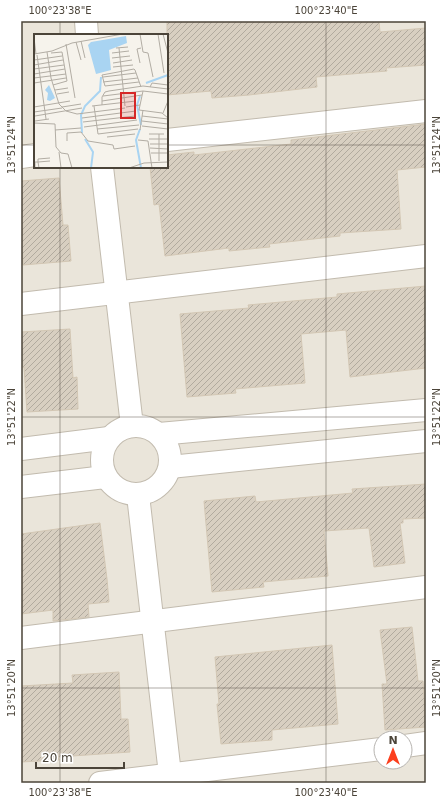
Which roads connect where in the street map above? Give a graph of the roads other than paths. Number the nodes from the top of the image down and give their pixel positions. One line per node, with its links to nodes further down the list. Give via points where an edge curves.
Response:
1 (86, 21): 2 (street)
2 (87, 34)
3 (426, 111): 4 (street)
4 (168, 140)
5 (34, 155): 6 (street)
6 (21, 157)
7 (102, 168): 9 (street)
8 (426, 256): 9 (street)
9 (117, 294): 10 (street); 12 (street)
10 (21, 304)
11 (426, 410): 13 (street)
12 (132, 426): 13 (street, via 142,426); 14 (street, via 116,432)
13 (159, 434): 17 (street, via 169,449)
14 (109, 438): 16 (street); 18 (street, via 101,457)
15 (426, 441): 17 (street)
16 (21, 449)
17 (170, 467): 20 (street, via 166,478 159,486)
18 (105, 477): 19 (street); 20 (street, via 119,491)
19 (21, 487)
20 (138, 495): 22 (street)
21 (426, 587): 22 (street)
22 (153, 622): 23 (street); 27 (street)
23 (21, 638)
24 (426, 743): 25 (street)
25 (413, 745)
26 (373, 749): 27 (street)
27 (170, 779): 28 (street)
28 (100, 783)

